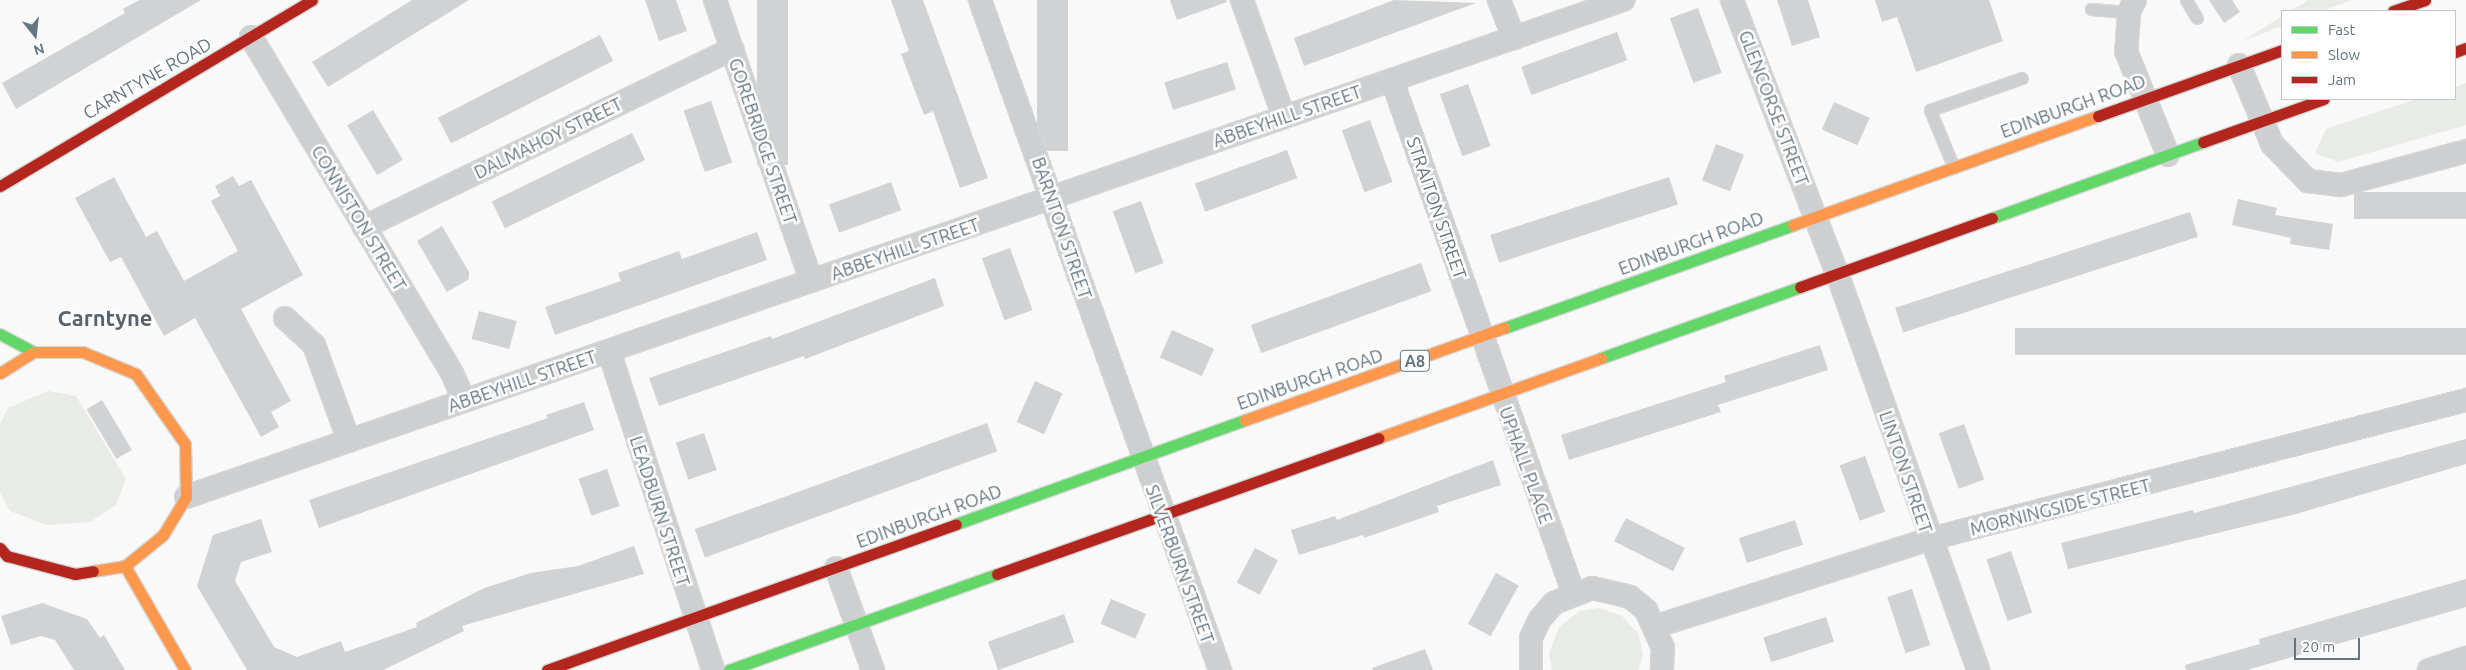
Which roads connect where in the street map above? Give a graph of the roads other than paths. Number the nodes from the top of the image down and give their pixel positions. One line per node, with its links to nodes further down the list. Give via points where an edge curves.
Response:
1 (312, 0): 14 (main road, CARNTYNE ROAD)
2 (715, 0): 16 (street, GOREBRIDGE STREET)
3 (980, 0): 29 (street, BARNTON STREET)
4 (1242, 0): 23 (street)
5 (1499, 0): 15 (street)
6 (1623, 0): 15 (street, ABBEYHILL STREET)
7 (1732, 0): 30 (street, GLENCORSE STREET)
8 (2186, 0): 13 (lane)
9 (2425, 0): 12 (main road)
10 (2132, 6): 11 (lane); 21 (street, via 2126,51)
11 (2091, 10)
12 (2396, 10)
13 (2197, 18)
14 (251, 37): 28 (main road, CARNTYNE ROAD); 31 (street, CONNISTON STREET)
15 (1514, 38): 20 (street, ABBEYHILL STREET)
16 (732, 49): 31 (street, DALMAHOY STREET); 33 (street, GOREBRIDGE STREET)
17 (2281, 50): 18 (main road, EDINBURGH ROAD / A8)
18 (2239, 65): 21 (main road, EDINBURGH ROAD / A8); 24 (street)
19 (2022, 78): 27 (lane, via 1930,110)
20 (1392, 80): 23 (street, ABBEYHILL STREET); 36 (street, STRAITON STREET)
21 (2145, 99): 26 (street); 27 (main road, EDINBURGH ROAD / A8)
22 (2321, 100): 24 (main road)
23 (1284, 117): 29 (street, ABBEYHILL STREET)
24 (2261, 121): 25 (street, via 2291,168 2324,186); 26 (main road)
25 (2466, 151)
26 (2168, 155): 32 (main road)
27 (1954, 168): 30 (main road, EDINBURGH ROAD / A8)
28 (0, 186)
29 (1052, 197): 33 (street, ABBEYHILL STREET); 44 (street, BARNTON STREET)
30 (1816, 216): 32 (street, GLENCORSE STREET); 36 (main road, EDINBURGH ROAD / A8)
31 (364, 227): 41 (street, CONNISTON STREET)
32 (1837, 273): 40 (main road); 47 (street, LINTON STREET)
33 (811, 281): 37 (street, ABBEYHILL STREET)
34 (285, 318): 43 (street, via 314,345)
35 (0, 334): 38 (main road)
36 (1482, 337): 40 (street, UPHALL PLACE); 44 (main road, EDINBURGH ROAD / A8)
37 (609, 351): 41 (street, ABBEYHILL STREET); 52 (street, LEADBURN STREET)
38 (34, 352): 39 (main road); 45 (main road, via 83,352 136,374 184,444)
39 (0, 373)
40 (1500, 394): 46 (main road); 51 (street, UPHALL PLACE)
41 (464, 400): 43 (street, ABBEYHILL STREET)
42 (2466, 400): 47 (street, MORNINGSIDE STREET)
43 (349, 441): 45 (street, ABBEYHILL STREET)
44 (1140, 458): 46 (street, SILVERBURN STREET); 50 (main road, EDINBURGH ROAD / A8)
45 (186, 497): 49 (main road, via 162,535)
46 (1161, 514): 53 (main road); 61 (street, SILVERBURN STREET)
47 (1930, 539): 54 (street, MORNINGSIDE STREET); 64 (street, LINTON STREET)
48 (2, 555): 49 (main road, via 74,574)
49 (125, 566): 57 (main road)
50 (836, 568): 52 (main road, EDINBURGH ROAD / A8); 53 (street)
51 (1573, 592): 54 (street, via 1612,590 1630,597); 62 (street, via 1554,603 1540,619 1531,638)
52 (695, 618): 56 (main road, EDINBURGH ROAD / A8); 58 (street, LEADBURN STREET)
53 (856, 624): 59 (main road); 60 (street)
54 (1657, 626): 63 (street, via 1663,648)
55 (2466, 658): 65 (street)
56 (553, 669)
57 (186, 670)
58 (713, 670)
59 (729, 670)
60 (872, 670)
61 (1220, 670)
62 (1531, 670)
63 (1662, 670)
64 (1978, 670)
65 (2429, 670)

